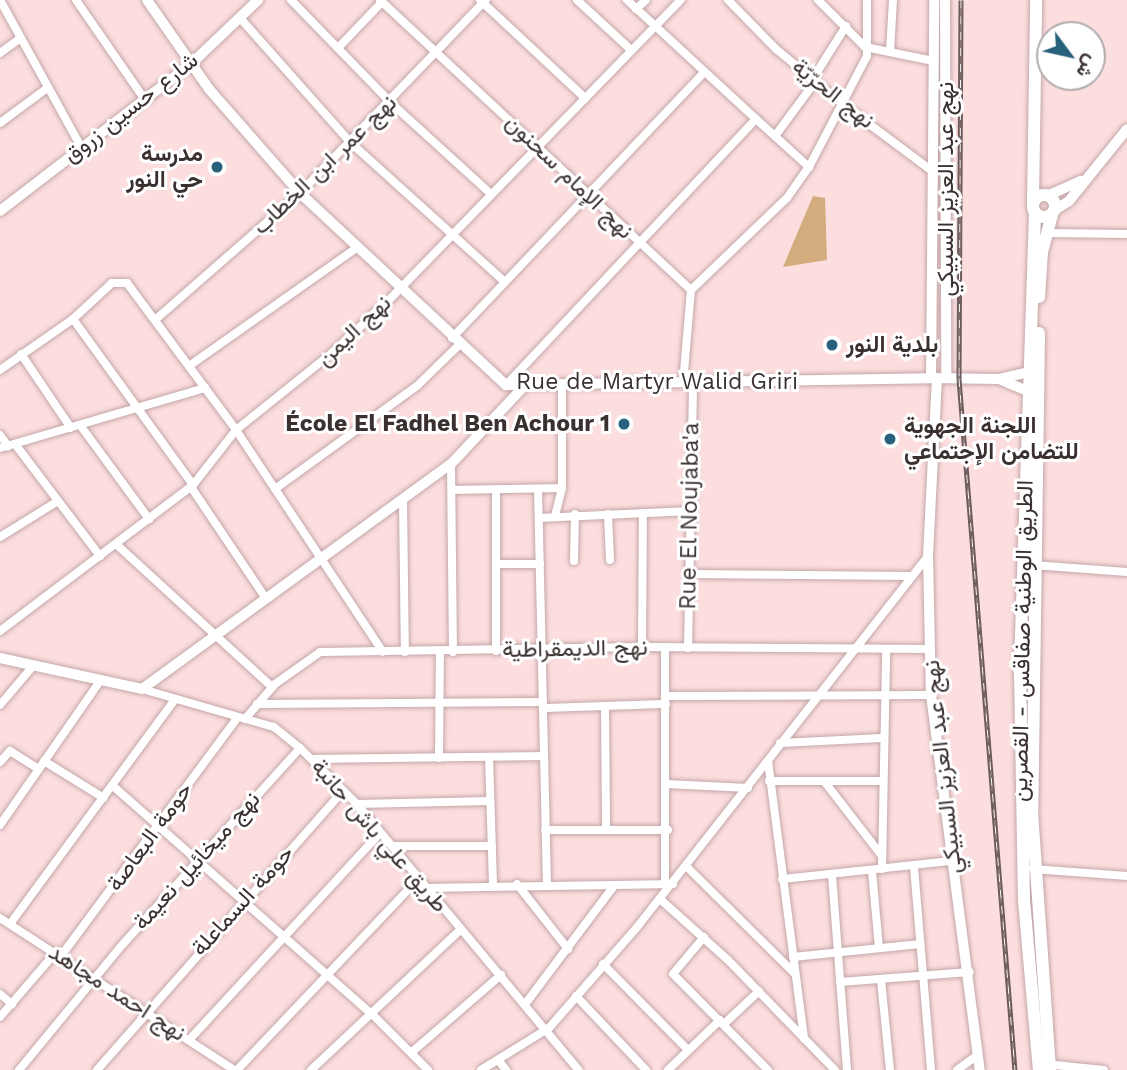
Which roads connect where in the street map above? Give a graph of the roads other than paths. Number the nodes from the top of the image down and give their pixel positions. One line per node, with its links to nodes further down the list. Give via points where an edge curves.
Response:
1 (0, 0): 23 (street)
2 (76, 0): 36 (street)
3 (147, 0): 31 (street, Rue de Martyr Walid Griri)
4 (258, 0): 20 (street, شارع حسين زروق)
5 (291, 0): 25 (street)
6 (577, 0): 26 (street)
7 (627, 0): 19 (street)
8 (646, 0): 19 (street)
9 (681, 0): 22 (street, نهج اليمن)
10 (728, 0): 33 (street, نهج الحرّيّة)
11 (818, 0): 21 (street)
12 (867, 0): 24 (street)
13 (893, 0): 28 (street)
14 (934, 0): 30 (street, نهج عبد العزيز السبيكي)
15 (945, 0): 49 (street, نهج عبد العزيز السبيكي)
16 (1036, 0): 47 (main road, الطريق الوطنية صفاقس - القصرين)
17 (381, 1): 25 (street); 27 (street, نهج الإمام سحنون)
18 (483, 1): 27 (street, نهج عمر ابن الخطاب); 35 (street)
19 (636, 9): 22 (street)
20 (240, 18): 31 (street, شارع حسين زروق); 43 (street)
21 (846, 26): 24 (street); 33 (street)
22 (654, 27): 26 (street, نهج اليمن); 32 (street)
23 (18, 40): 29 (street); 34 (street)
24 (865, 47): 28 (street); 38 (street, via 867,57)
25 (338, 48): 37 (street)
26 (631, 50): 35 (street, نهج اليمن)
27 (437, 52): 37 (street, نهج عمر ابن الخطاب); 44 (street, نهج الإمام سحنون)
28 (890, 52): 30 (street)
29 (0, 53)
30 (934, 61): 48 (street, نهج عبد العزيز السبيكي)
31 (191, 64): 36 (street, شارع حسين زروق); 51 (street, Rue de Martyr Walid Griri)
32 (704, 72): 39 (street); 54 (street)
33 (814, 81): 38 (street, نهج الحرّيّة); 42 (street)
34 (46, 89): 40 (street); 45 (street)
35 (584, 98): 44 (street, نهج اليمن)
36 (145, 100): 45 (street, شارع حسين زروق)
37 (391, 103): 43 (street, نهج عمر ابن الخطاب); 52 (street)
38 (845, 106): 46 (street); 48 (street, نهج الحرّيّة)
39 (756, 119): 42 (street); 61 (street)
40 (0, 123)
41 (1127, 129): 50 (main road)
42 (775, 136): 46 (street)
43 (351, 143): 51 (street, نهج عمر ابن الخطاب); 60 (street)
44 (537, 146): 52 (street, نهج اليمن); 54 (street, نهج الإمام سحنون)
45 (81, 147): 56 (street, شارع حسين زروق)
46 (809, 167): 65 (street, via 787,198)
47 (1034, 169): 53 (main road, الطريق الوطنية صفاقس - القصرين); 55 (main road, الطريق الوطنية صفاقس - القصرين)
48 (931, 170): 49 (street); 73 (street, نهج عبد العزيز السبيكي)
49 (948, 171): 73 (street, نهج عبد العزيز السبيكي)
50 (1083, 179): 53 (main road); 57 (main road, via 1069,201)
51 (300, 193): 62 (street, Rue de Martyr Walid Griri); 67 (street, نهج عمر ابن الخطاب)
52 (491, 194): 60 (street, نهج اليمن)
53 (1047, 195): 55 (main road); 57 (main road, الطريق الوطنية صفاقس - القصرين)
54 (587, 196): 61 (street, نهج الإمام سحنون); 63 (street)
55 (1034, 207): 57 (main road, via 1045,217); 72 (main road, الطريق الوطنية صفاقس - القصرين)
56 (0, 211)
57 (1053, 213): 58 (main road, الطريق الوطنية صفاقس - القصرين)
58 (1046, 233): 59 (street); 72 (main road, الطريق الوطنية صفاقس - القصرين)
59 (1127, 234)
60 (450, 235): 63 (street); 64 (street, نهج اليمن)
61 (641, 245): 65 (street, نهج الإمام سحنون); 78 (street)
62 (356, 248): 64 (street, Rue de Martyr Walid Griri); 70 (street)
63 (505, 282): 68 (street)
64 (399, 289): 68 (street, Rue de Martyr Walid Griri); 83 (street, نهج اليمن, via 333,352)
65 (691, 290): 76 (street)
66 (73, 319): 67 (street, via 119,281 133,288); 69 (street); 81 (street)
67 (155, 320): 70 (street)
68 (456, 341): 78 (street, Rue de Martyr Walid Griri); 89 (street, via 418,385)
69 (21, 354): 71 (street); 82 (street)
70 (189, 366): 79 (street)
71 (0, 370)
72 (1033, 371): 74 (street); 80 (main road, الطريق الوطنية صفاقس - القصرين)
73 (938, 378): 74 (street, Rue de Martyr Walid Griri); 76 (street, Rue de Martyr Walid Griri); 105 (street, نهج عبد العزيز السبيكي)
74 (999, 379): 80 (street, Rue de Martyr Walid Griri)
75 (562, 383): 76 (street, Rue de Martyr Walid Griri); 77 (street, Rue de Martyr Walid Griri); 88 (street)
76 (688, 383): 95 (street, Rue El Noujaba'a)
77 (526, 384): 78 (street, Rue de Martyr Walid Griri); 86 (street)
78 (506, 385)
79 (205, 388): 81 (street); 83 (street)
80 (1033, 393): 111 (main road, الطريق الوطنية صفاقس - القصرين)
81 (142, 410): 82 (street); 87 (street)
82 (76, 427): 85 (street); 101 (street)
83 (236, 430): 87 (street, نهج اليمن); 89 (street)
84 (0, 435): 85 (street)
85 (8, 446): 94 (street)
86 (450, 464): 91 (street); 93 (street)
87 (192, 486): 101 (street, نهج اليمن); 115 (street)
88 (562, 488): 90 (street); 99 (street)
89 (275, 489): 106 (street)
90 (538, 489): 92 (street); 100 (street)
91 (452, 490): 92 (street); 129 (street)
92 (496, 490): 109 (street)
93 (403, 499): 106 (street); 127 (street)
94 (58, 501): 102 (street); 104 (street)
95 (691, 512): 96 (street); 113 (street, Rue El Noujaba'a)
96 (643, 513): 98 (street); 118 (street)
97 (575, 514): 98 (street); 99 (street); 108 (street)
98 (608, 514): 107 (street)
99 (555, 516): 100 (street)
100 (539, 518): 110 (street)
101 (149, 519): 103 (street, نهج اليمن)
102 (0, 537)
103 (116, 544): 104 (street, نهج اليمن); 117 (street)
104 (100, 556): 116 (street, نهج اليمن)
105 (928, 556): 114 (street); 123 (street, نهج عبد العزيز السبيكي)
106 (321, 558): 115 (street); 126 (street)
107 (610, 560)
108 (574, 561)
109 (496, 564): 110 (street); 124 (street)
110 (540, 564): 119 (street)
111 (1030, 564): 112 (street); 181 (main road, الطريق الوطنية صفاقس - القصرين)
112 (1127, 572)
113 (689, 574): 114 (street); 121 (street, Rue El Noujaba'a)
114 (911, 576): 122 (street)
115 (265, 597): 117 (street)
116 (0, 631)
117 (214, 633): 133 (street); 134 (street)
118 (642, 647): 119 (street, نهج الديمقراطية); 120 (street, نهج الديمقراطية)
119 (541, 648): 124 (street, نهج الديمقراطية); 143 (street)
120 (665, 648): 121 (street, نهج الديمقراطية); 139 (street)
121 (688, 648): 122 (street, نهج الديمقراطية)
122 (853, 649): 125 (street, نهج الديمقراطية); 137 (street)
123 (931, 649): 125 (street, نهج الديمقراطية); 136 (street, نهج عبد العزيز السبيكي)
124 (496, 651): 129 (street, نهج الديمقراطية)
125 (886, 651): 135 (street)
126 (383, 652): 127 (street, نهج الديمقراطية); 133 (street, نهج الديمقراطية, via 320,652)
127 (405, 652): 128 (street, نهج الديمقراطية)
128 (440, 652): 129 (street, نهج الديمقراطية); 141 (street)
129 (453, 652)
130 (0, 658): 131 (street, طريق علي باش حانبة)
131 (33, 666): 132 (street, طريق علي باش حانبة); 142 (street)
132 (100, 681): 134 (street, طريق علي باش حانبة); 153 (street)
133 (272, 687): 140 (street, نهج الديمقراطية)
134 (142, 690): 138 (street, طريق علي باش حانبة)
135 (885, 694): 136 (street); 137 (street); 146 (street)
136 (931, 695): 176 (street, نهج عبد العزيز السبيكي)
137 (815, 697): 139 (street); 147 (street)
138 (175, 699): 145 (street, طريق علي باش حانبة); 161 (street)
139 (666, 700): 144 (street); 160 (street)
140 (257, 704): 141 (street); 145 (street, نهج الديمقراطية)
141 (440, 704): 143 (street); 151 (street)
142 (0, 705)
143 (543, 705): 144 (street); 149 (street)
144 (605, 706): 170 (street)
145 (241, 718): 148 (street, طريق علي باش حانبة, via 274,727); 168 (street, حومة البعاصة)
146 (883, 738): 147 (street); 159 (street)
147 (780, 743): 154 (street)
148 (300, 748): 152 (street, طريق علي باش حانبة); 177 (street, نهج ميخائيل نعيمة)
149 (544, 756): 150 (street); 169 (street)
150 (489, 757): 151 (street); 165 (street)
151 (439, 758): 152 (street)
152 (312, 759): 163 (street, طريق علي باش حانبة)
153 (44, 761): 156 (street); 164 (street)
154 (768, 761): 157 (street); 162 (street)
155 (0, 762): 156 (street, via 10,751)
156 (39, 769): 167 (street)
157 (769, 781): 158 (street); 186 (street)
158 (824, 781): 159 (street); 175 (street)
159 (882, 781): 175 (street)
160 (666, 785): 162 (street); 171 (street)
161 (113, 786): 164 (street); 168 (street)
162 (748, 788): 178 (street)
163 (343, 791): 166 (street, طريق علي باش حانبة); 194 (street, حومة السماعلة)
164 (104, 798): 196 (street)
165 (490, 801): 166 (street); 174 (street)
166 (357, 804): 172 (street, طريق علي باش حانبة)
167 (0, 825)
168 (160, 825): 177 (street); 204 (street, حومة البعاصة)
169 (545, 830): 170 (street); 187 (street)
170 (606, 830): 171 (street)
171 (668, 830): 189 (street)
172 (380, 833): 173 (street, طريق علي باش حانبة); 199 (street)
173 (392, 846): 174 (street); 185 (street, طريق علي باش حانبة)
174 (492, 846): 190 (street)
175 (882, 856): 180 (street)
176 (950, 860): 179 (street); 207 (street, نهج عبد العزيز السبيكي)
177 (197, 861): 194 (street); 212 (street, نهج ميخائيل نعيمة)
178 (687, 867): 189 (street); 208 (street)
179 (914, 867): 180 (street); 200 (street)
180 (882, 869): 182 (street)
181 (1029, 870): 184 (street); 231 (main road, الطريق الوطنية صفاقس - القصرين)
182 (872, 871): 183 (street); 202 (street)
183 (832, 875): 186 (street); 203 (street)
184 (1127, 876)
185 (418, 879): 192 (street, طريق علي باش حانبة); 210 (street)
186 (782, 879): 205 (street)
187 (547, 883): 188 (street); 191 (street)
188 (517, 884): 190 (street); 201 (street)
189 (669, 884): 191 (street); 193 (street)
190 (493, 885): 192 (street)
191 (614, 886): 201 (street)
192 (426, 888): 197 (street, طريق علي باش حانبة)
193 (660, 899): 198 (street); 206 (street)
194 (242, 901): 199 (street); 220 (street, حومة السماعلة)
195 (0, 918): 196 (street, نهج احمد مجاهد)
196 (10, 924): 204 (street, نهج احمد مجاهد)
197 (461, 929): 209 (street, طريق علي باش حانبة); 221 (street)
198 (704, 937): 215 (street); 223 (street, via 673,971)
199 (284, 938): 210 (street); 226 (street)
200 (920, 944): 202 (street); 211 (street)
201 (568, 948): 218 (street)
202 (879, 948): 203 (street)
203 (838, 952): 205 (street); 214 (street)
204 (58, 954): 212 (street, نهج احمد مجاهد); 219 (street, حومة البعاصة)
205 (793, 957): 208 (street)
206 (603, 964): 217 (street); 227 (street)
207 (970, 972): 211 (street); 229 (street, نهج عبد العزيز السبيكي)
208 (795, 974): 225 (street)
209 (501, 975): 218 (street, طريق علي باش حانبة); 228 (street)
210 (326, 976): 221 (street); 235 (street)
211 (922, 977): 213 (street); 246 (street)
212 (98, 978): 220 (street, نهج احمد مجاهد); 233 (street, نهج ميخائيل نعيمة)
213 (881, 980): 214 (street); 245 (street)
214 (840, 982): 244 (street)
215 (759, 991): 223 (street); 225 (street)
216 (0, 994): 219 (street)
217 (576, 996): 224 (street); 241 (street)
218 (526, 1003): 224 (street, طريق علي باش حانبة)
219 (12, 1004): 222 (street, حومة البعاصة)
220 (145, 1011): 226 (street, نهج احمد مجاهد); 234 (street, حومة السماعلة)
221 (372, 1014): 228 (street); 236 (street)
222 (0, 1017)
223 (722, 1022): 227 (street); 243 (street)
224 (549, 1028): 230 (street); 240 (street, طريق علي باش حانبة)
225 (804, 1039): 232 (street)
226 (189, 1041): 235 (street, نهج احمد مجاهد)
227 (688, 1050): 242 (street)
228 (412, 1052): 237 (street)
229 (978, 1055): 247 (street); 248 (street, نهج عبد العزيز السبيكي)
230 (498, 1060): 238 (street); 239 (street)
231 (1044, 1067): 249 (street)
232 (833, 1069)
233 (19, 1070)
234 (97, 1070)
235 (235, 1070)
236 (312, 1070)
237 (428, 1070)
238 (481, 1070)
239 (506, 1070)
240 (579, 1070)
241 (646, 1070)
242 (668, 1070)
243 (768, 1070)
244 (847, 1070)
245 (890, 1070)
246 (930, 1070)
247 (957, 1070)
248 (980, 1070)
249 (1104, 1070)

